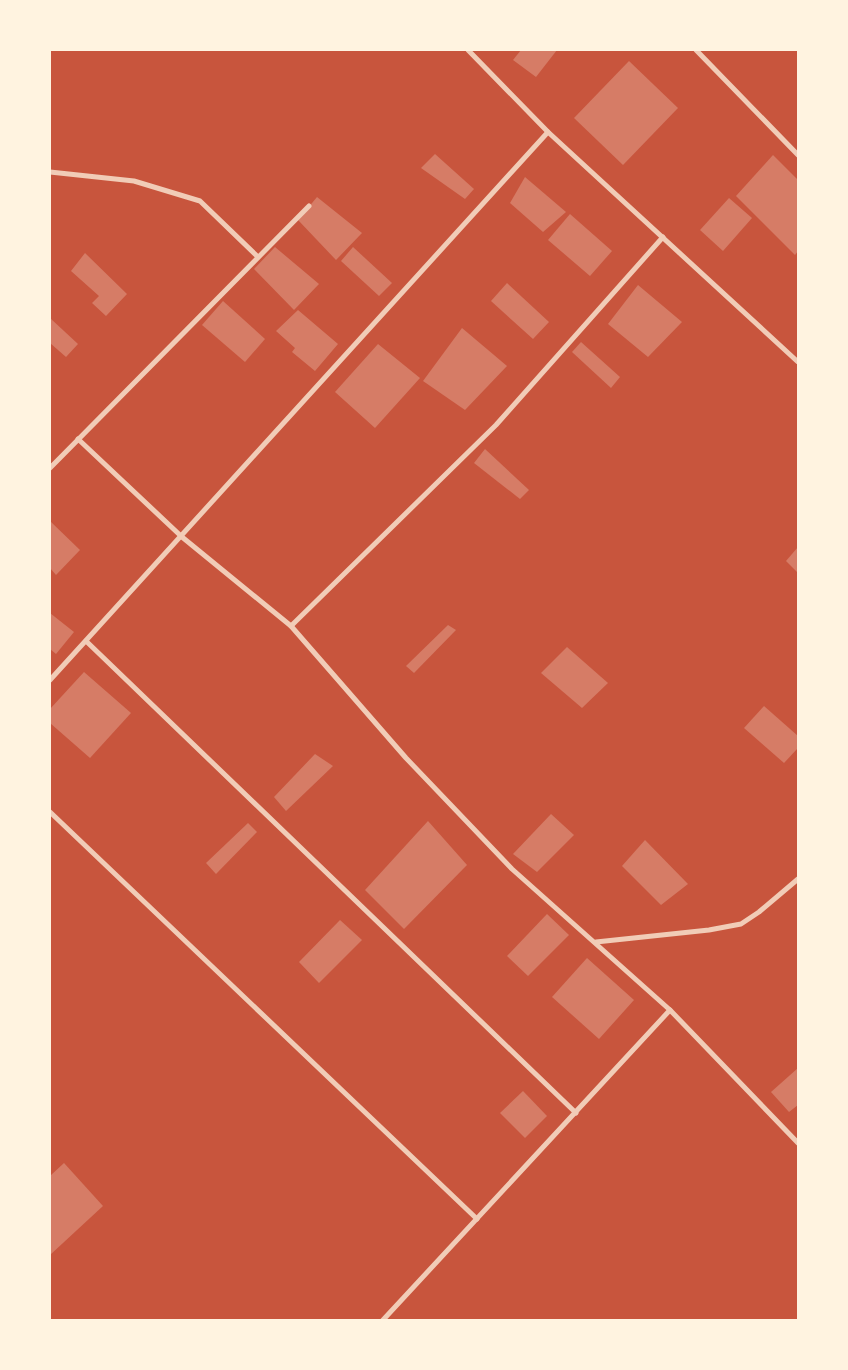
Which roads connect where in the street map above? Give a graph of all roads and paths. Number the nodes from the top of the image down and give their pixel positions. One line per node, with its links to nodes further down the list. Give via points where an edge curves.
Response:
1 (468, 50): 3 (street)
2 (696, 50): 4 (street)
3 (548, 132): 7 (street); 12 (street)
4 (798, 155)
5 (50, 172): 8 (street, via 134,181 200,201)
6 (308, 206): 8 (street)
7 (663, 237): 9 (street); 13 (street, via 496,425)
8 (258, 258): 10 (street)
9 (798, 362)
10 (78, 440): 11 (street); 12 (street)
11 (50, 468)
12 (182, 537): 13 (street); 14 (street)
13 (291, 626): 18 (street, via 406,758 512,868)
14 (86, 641): 15 (street); 20 (street)
15 (50, 680)
16 (50, 812): 22 (street)
17 (798, 879): 18 (street, via 740,924)
18 (596, 942): 19 (street)
19 (670, 1010): 20 (street); 21 (street)
20 (576, 1113): 22 (street)
21 (798, 1143)
22 (477, 1219): 23 (street)
23 (383, 1320)

